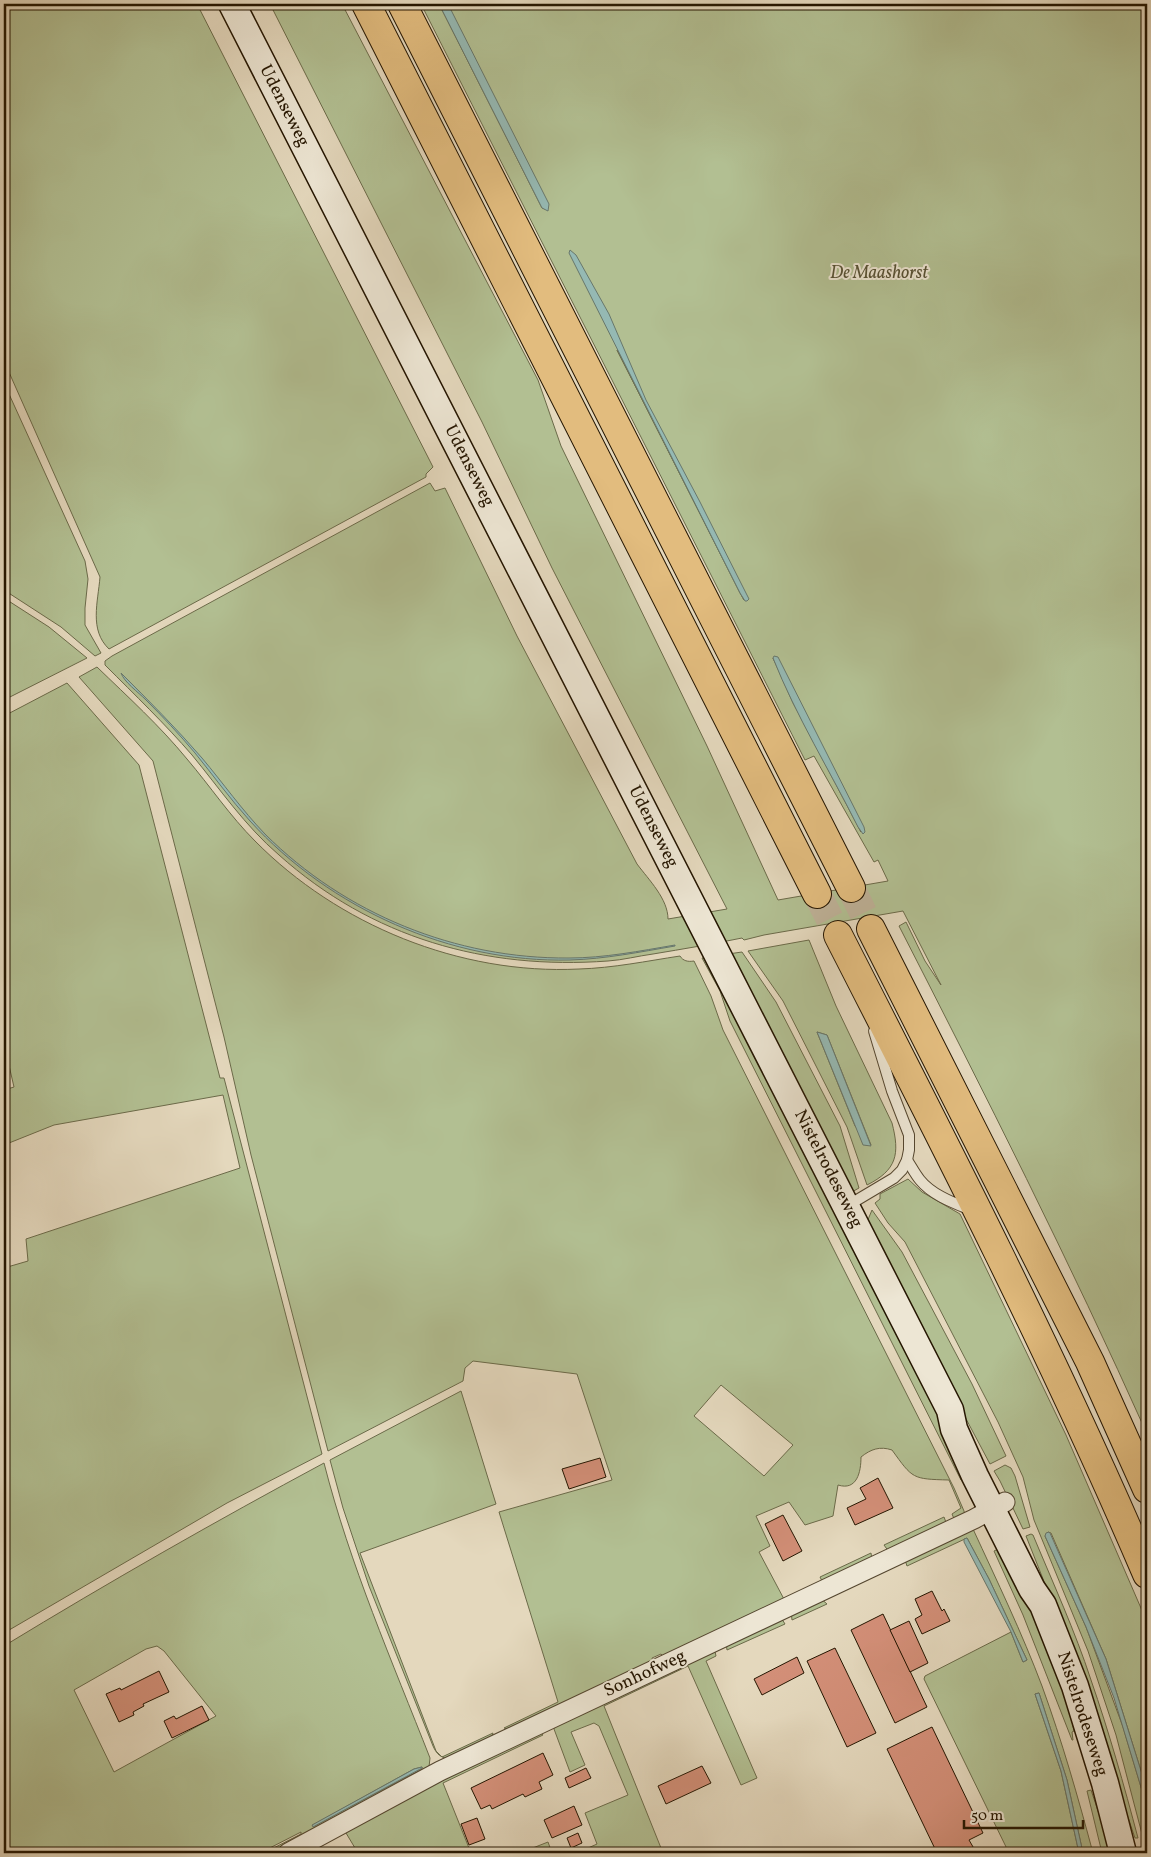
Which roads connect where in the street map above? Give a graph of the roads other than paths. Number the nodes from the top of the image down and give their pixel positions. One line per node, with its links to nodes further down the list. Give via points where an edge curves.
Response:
1 (232, 4): 6 (street, Udenseweg)
2 (366, 4): 5 (highway)
3 (402, 4): 4 (highway)
4 (850, 888)
5 (817, 894)
6 (706, 929): 11 (street, Nistelrodeseweg)
7 (871, 930): 13 (highway, via 1086,1353)
8 (838, 935): 9 (highway)
9 (855, 968): 10 (lane, via 908,1135); 12 (highway)
10 (908, 1160): 11 (lane, via 894,1178); 12 (lane, via 919,1180 927,1187)
11 (847, 1206): 14 (street, Nistelrodeseweg, via 950,1410 964,1425)
12 (978, 1213): 15 (highway, via 1029,1314)
13 (1147, 1489)
14 (998, 1506): 16 (street, Sonhofweg, via 440,1771); 17 (street, Nistelrodeseweg, via 1020,1535 1040,1584 1043,1606 1075,1686)
15 (1147, 1574)
16 (288, 1853)
17 (1123, 1853)

